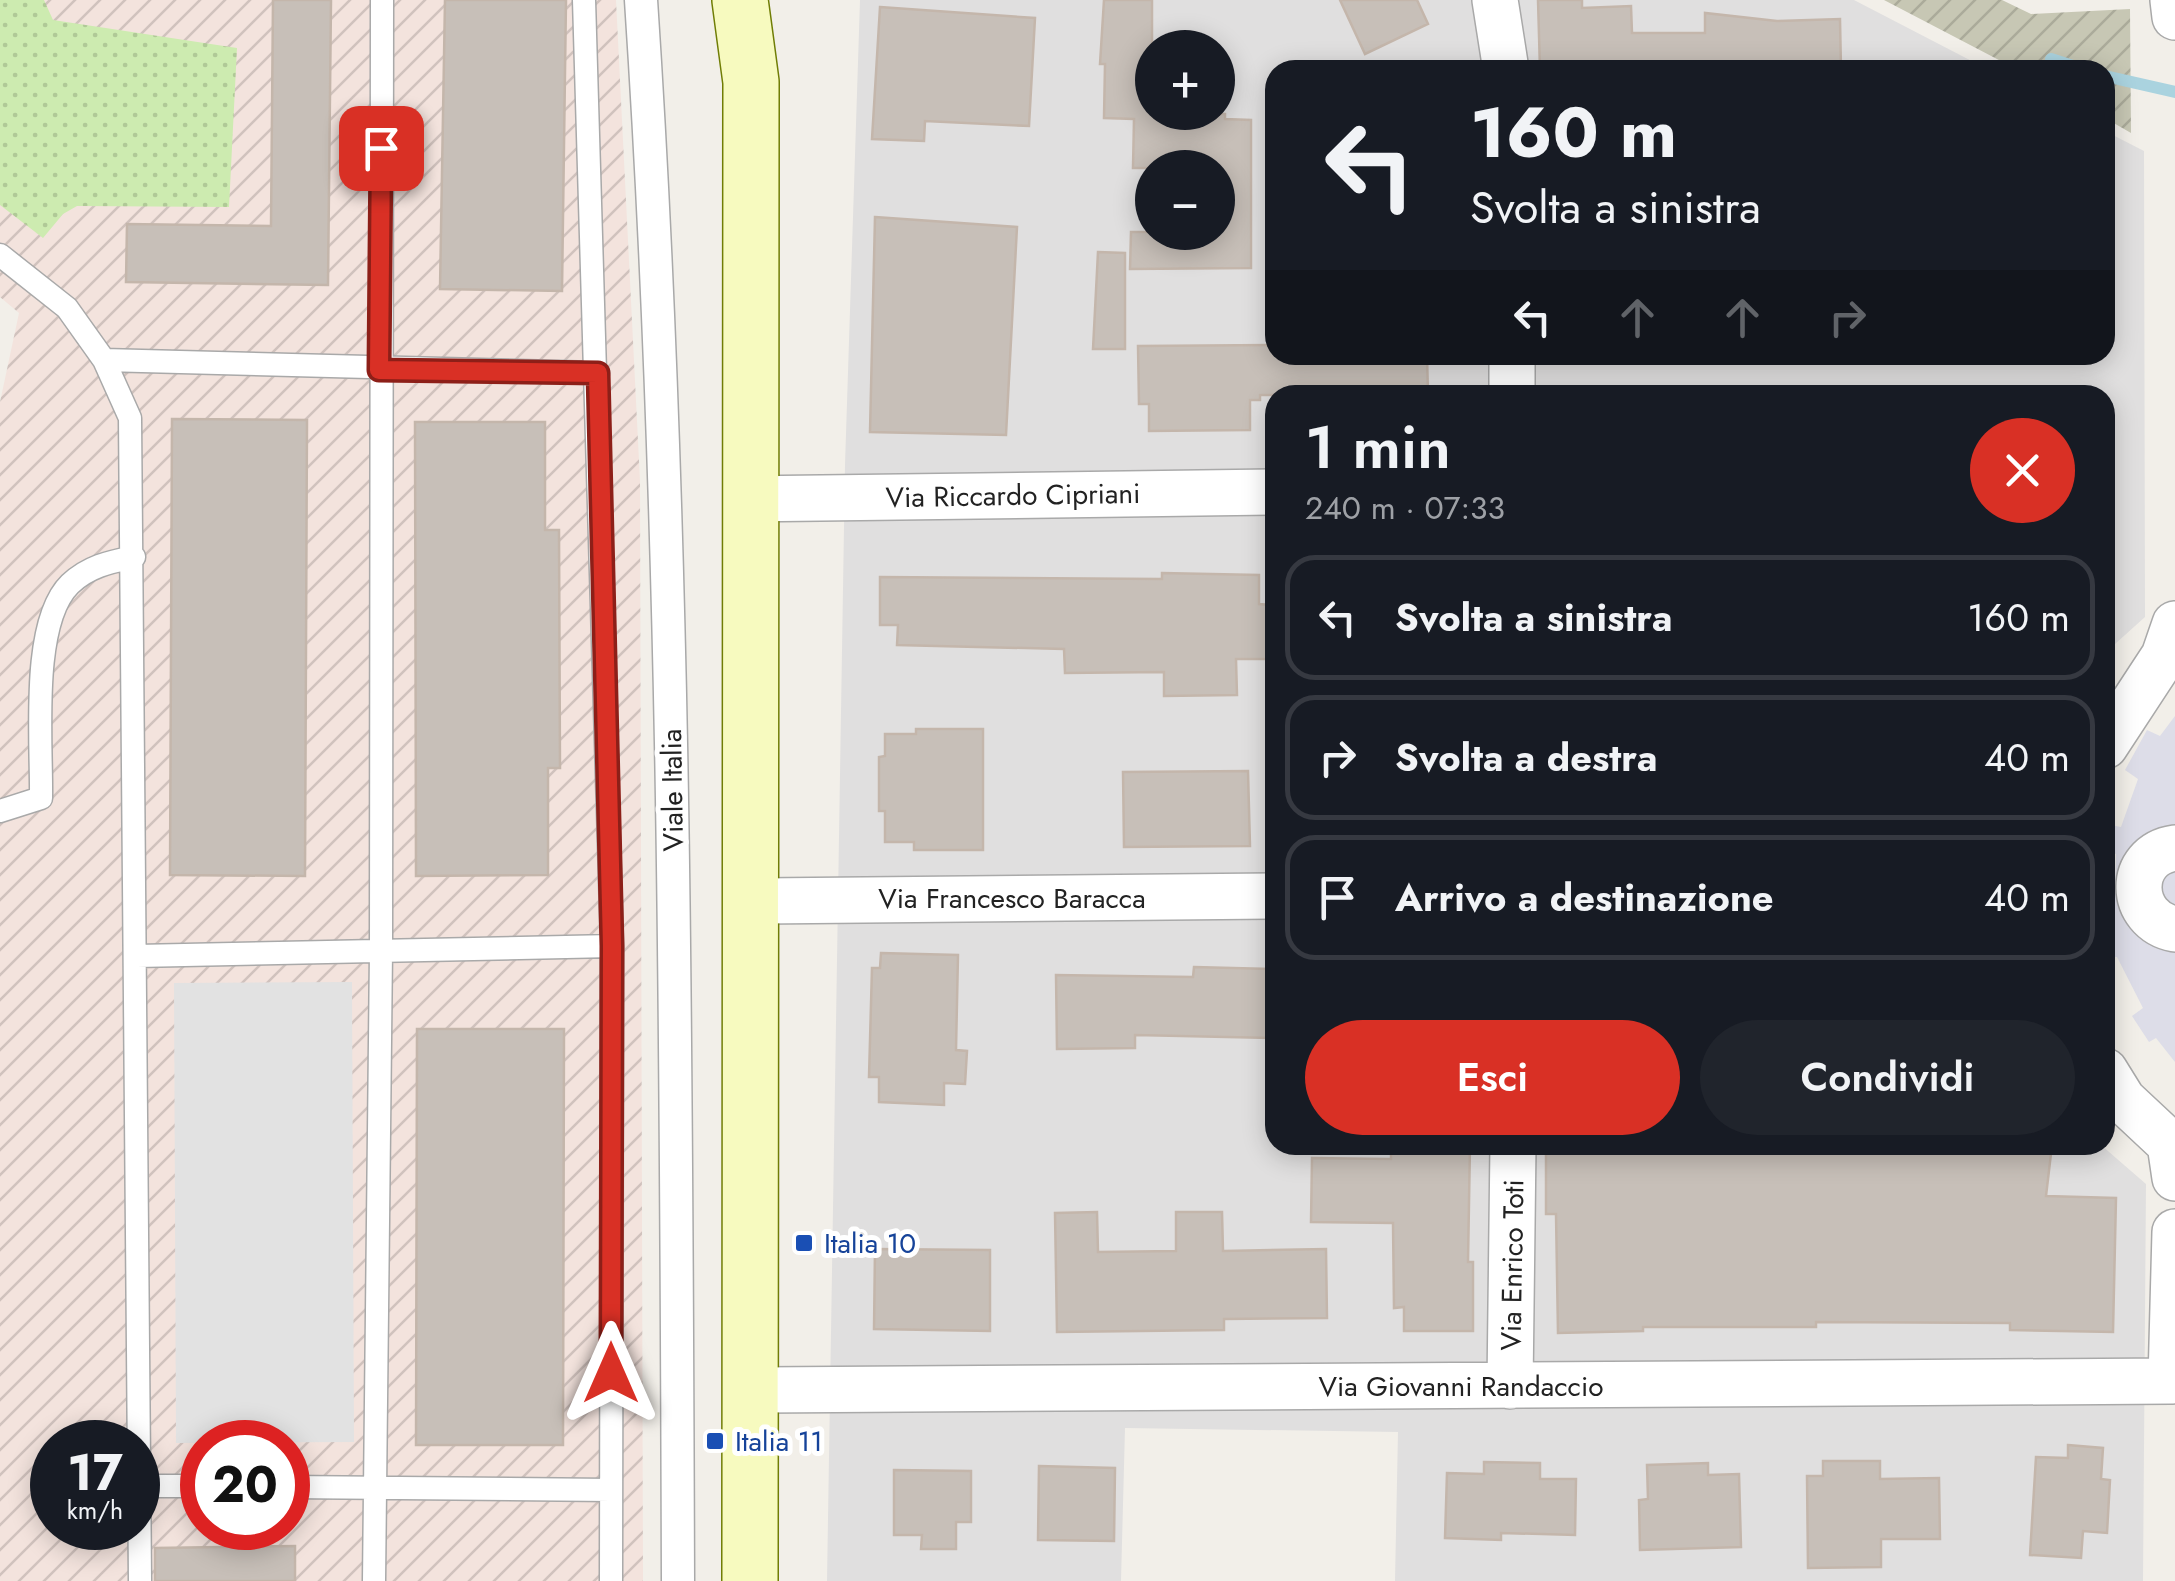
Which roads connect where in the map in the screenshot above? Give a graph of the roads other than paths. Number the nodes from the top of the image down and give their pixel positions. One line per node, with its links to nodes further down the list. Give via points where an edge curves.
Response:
1 (382, 0): 13 (lane)
2 (584, 0): 14 (lane)
3 (642, 0): 44 (street, Viale Italia, via 668,502)
4 (740, 0): 10 (main road)
5 (766, 0): 10 (main road)
6 (1495, 0): 9 (street)
7 (2173, 0): 8 (street)
8 (2175, 16)
9 (1504, 60)
10 (751, 82): 16 (main road)
11 (0, 255): 12 (lane, via 67,308)
12 (104, 360): 13 (lane); 17 (lane, via 130,418)
13 (379, 370): 14 (lane); 27 (lane)
14 (598, 373): 26 (lane)
15 (1265, 492): 16 (street, Via Riccardo Cipriani)
16 (752, 499): 24 (main road)
17 (134, 557): 20 (lane, via 93,566 68,585 50,614 41,798); 28 (lane)
18 (2175, 624): 19 (street, via 2164,656)
19 (2115, 731)
20 (0, 810)
21 (2175, 848): 22 (street, via 2153,856)
22 (2121, 890): 25 (street, via 2148,916)
23 (1265, 896): 24 (street, Via Francesco Baracca)
24 (750, 901): 35 (main road)
25 (2175, 929)
26 (612, 946): 27 (lane); 39 (lane)
27 (381, 952): 28 (lane); 38 (lane)
28 (137, 956): 36 (lane)
29 (2115, 1087): 31 (street, via 2170,1144)
30 (1513, 1155): 34 (street, Via Enrico Toti)
31 (2175, 1178)
32 (2175, 1232): 33 (street)
33 (2173, 1382): 34 (street, Via Giovanni Randaccio)
34 (1510, 1386): 35 (street, Via Giovanni Randaccio)
35 (752, 1390): 45 (main road)
36 (141, 1420)
37 (310, 1487): 38 (lane)
38 (374, 1488): 39 (lane); 42 (lane)
39 (610, 1490): 43 (lane)
40 (141, 1550): 41 (lane)
41 (140, 1581)
42 (374, 1581)
43 (610, 1581)
44 (678, 1581)
45 (750, 1581)

